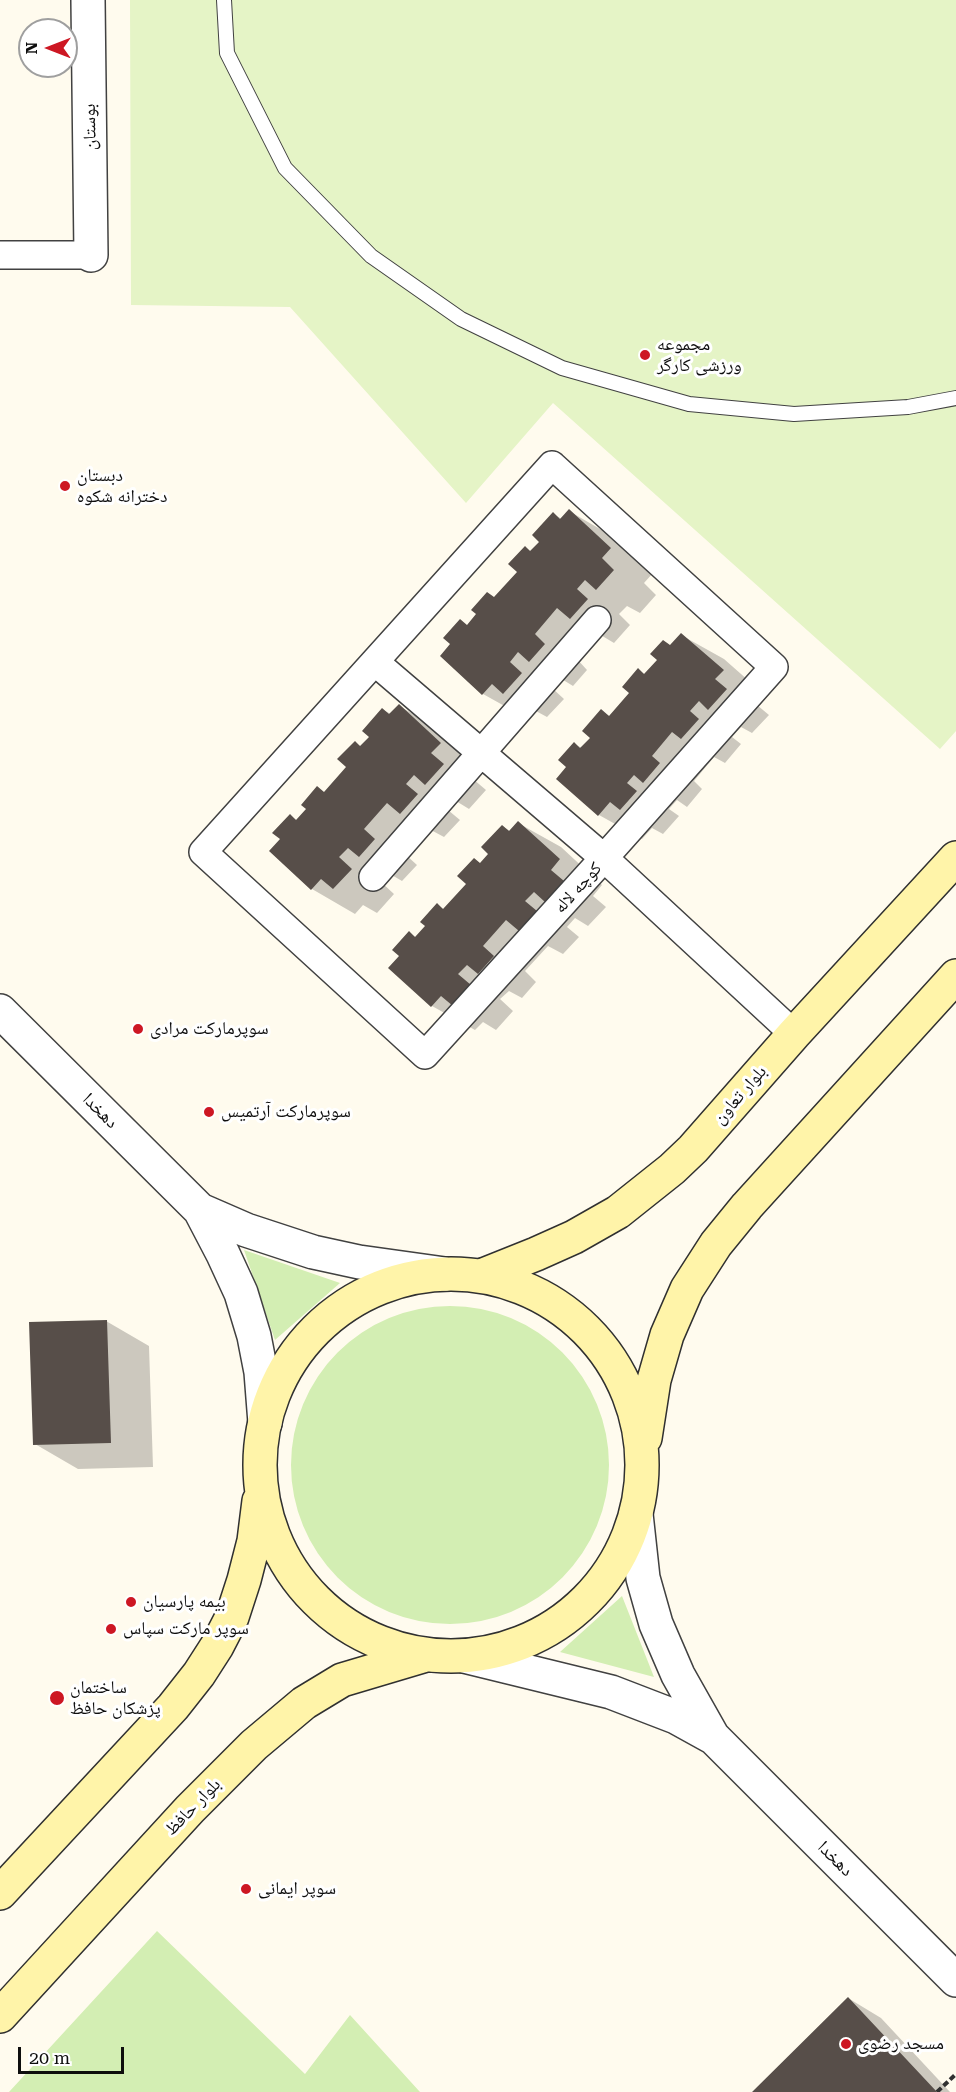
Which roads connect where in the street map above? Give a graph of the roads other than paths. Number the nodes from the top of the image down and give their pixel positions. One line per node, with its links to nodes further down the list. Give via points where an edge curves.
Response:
1 (88, 0): 4 (street, بوستان)
2 (224, 0): 5 (lane, via 227,52 285,168 371,256 461,319 562,368 689,404 794,414 908,408)
3 (0, 255): 4 (street)
4 (91, 255)
5 (956, 398)
6 (597, 620): 8 (street)
7 (375, 662): 8 (street); 9 (street, via 552,465 774,667); 9 (street, کوچه لاله, via 203,852 425,1055)
8 (481, 754): 9 (street); 11 (street)
9 (604, 858): 14 (street, کوچه لاله)
10 (956, 858): 14 (main road, بلوار تعاون)
11 (373, 878)
12 (956, 976): 19 (main road, via 747,1206 687,1289 667,1335 654,1380)
13 (0, 1011): 15 (street, دهخدا)
14 (794, 1034): 17 (main road, بلوار تعاون, via 693,1149 646,1192 574,1237)
15 (200, 1210): 16 (street, via 313,1252); 18 (street, via 224,1254 251,1325 261,1372)
16 (446, 1274): 17 (main road); 18 (main road, via 421,1276 372,1291 330,1318 311,1335 282,1376)
17 (481, 1276): 19 (main road, via 543,1297 594,1338 628,1393)
18 (265, 1423): 20 (main road)
19 (642, 1457): 21 (main road)
20 (261, 1481): 22 (main road, via 265,1507 283,1556 313,1598 346,1625 376,1642); 25 (main road, via 254,1541 244,1581 232,1617 205,1665 173,1707)
21 (636, 1514): 23 (main road, via 616,1563 569,1616 515,1646); 24 (street, via 643,1578 656,1624 678,1675)
22 (426, 1655): 23 (main road); 27 (main road, بلوار حافظ, via 342,1680 304,1703 254,1745)
23 (464, 1656): 24 (street, via 611,1692 676,1717)
24 (714, 1738): 26 (street, دهخدا)
25 (0, 1893)
26 (956, 1980)
27 (0, 2016)

